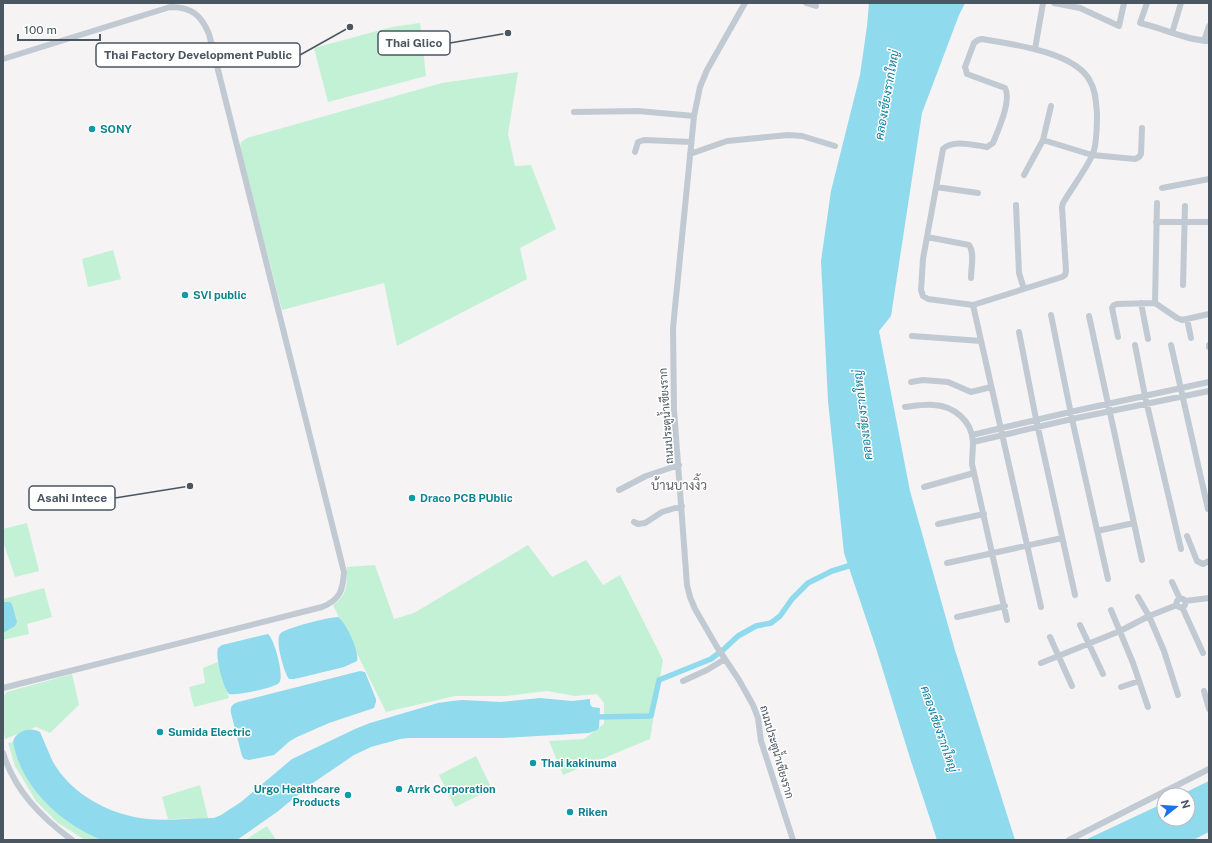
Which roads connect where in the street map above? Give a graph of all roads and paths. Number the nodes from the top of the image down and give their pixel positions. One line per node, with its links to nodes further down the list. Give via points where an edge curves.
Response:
1 (745, 3): 17 (street, ถนนประตูน้ำเชียงราก, via 707,70 700,87)
2 (806, 3): 9 (street)
3 (1042, 3): 13 (street)
4 (1054, 3): 8 (street)
5 (1124, 3): 8 (street, via 1119,26)
6 (1147, 3): 11 (street, via 1140,23)
7 (1181, 3): 11 (street)
8 (1081, 5)
9 (816, 6)
10 (1209, 26): 12 (street)
11 (1172, 33): 12 (street)
12 (1207, 41)
13 (1035, 49): 24 (street, via 1078,67 1090,81 1096,100 1097,124); 27 (street, via 982,39 974,42 964,68 968,74 1005,88 1007,94 1004,116 991,145 987,147 952,144 942,149)
14 (3, 59): 118 (street, via 170,7 191,10 205,25 344,580 340,593 333,602 322,607)
15 (1051, 106): 19 (street)
16 (574, 112): 17 (street, via 638,111)
17 (694, 116): 20 (street, ถนนประตูน้ำเชียงราก)
18 (1142, 128): 24 (street, via 1141,154 1135,159)
19 (1043, 140): 24 (street); 25 (street)
20 (691, 142): 22 (street, via 644,140 638,142); 23 (street, ถนนประตูน้ำเชียงราก)
21 (835, 146): 23 (street, via 802,136 788,135 727,142)
22 (635, 152)
23 (690, 154): 74 (street, ถนนประตูน้ำเชียงราก, via 672,328 674,410)
24 (1089, 154): 39 (street, via 1062,207 1065,275)
25 (1024, 175)
26 (1209, 179): 28 (street)
27 (936, 187): 29 (street); 36 (street)
28 (1162, 188)
29 (978, 193)
30 (1157, 203): 33 (street)
31 (1016, 205): 39 (street, via 1019,273)
32 (1185, 206): 34 (street)
33 (1156, 222): 34 (street); 41 (street)
34 (1184, 222): 35 (street); 38 (street)
35 (1209, 222)
36 (927, 236): 37 (street, via 969,244 972,252); 42 (street, via 923,259 923,296 928,299)
37 (971, 278)
38 (1183, 285)
39 (1024, 289): 42 (street)
40 (1141, 303): 41 (street); 49 (street, via 1114,305 1112,308); 52 (street)
41 (1154, 303): 46 (street, via 1177,318)
42 (973, 305): 51 (street)
43 (1209, 314): 46 (street)
44 (1051, 316): 66 (street)
45 (1089, 316): 62 (street)
46 (1187, 319): 50 (street)
47 (1019, 332): 68 (street)
48 (912, 336): 51 (street)
49 (1118, 337)
50 (1191, 338)
51 (980, 339): 57 (street)
52 (1148, 339)
53 (1135, 345): 60 (street)
54 (1171, 345): 58 (street)
55 (911, 382): 57 (street, via 948,382 971,392)
56 (1209, 382): 58 (street)
57 (991, 387): 70 (street)
58 (1181, 389): 60 (street); 61 (street)
59 (1209, 391): 61 (street)
60 (1145, 396): 62 (street); 63 (street)
61 (1183, 396): 63 (street); 79 (street)
62 (1108, 404): 65 (street); 66 (street)
63 (1147, 404): 65 (street); 88 (street)
64 (906, 407): 71 (street, via 945,407 966,421)
65 (1110, 411): 67 (street); 82 (street)
66 (1070, 412): 67 (street); 68 (street)
67 (1072, 419): 69 (street); 84 (street)
68 (1036, 420): 69 (street); 70 (street)
69 (1038, 427): 72 (street); 86 (street)
70 (1000, 428): 71 (street); 72 (street)
71 (972, 434): 73 (street)
72 (1002, 435): 73 (street); 87 (street)
73 (973, 442): 75 (street)
74 (679, 465): 77 (street, via 646,476); 78 (street, ถนนประตูน้ำเชียงราก)
75 (974, 473): 76 (street); 80 (street)
76 (924, 487)
77 (619, 490)
78 (682, 506): 81 (street, via 662,512 645,523); 111 (street, ถนนประตูน้ำเชียงราก, via 690,597)
79 (1208, 509)
80 (984, 514): 83 (street); 89 (street)
81 (634, 522)
82 (1134, 523): 84 (street); 90 (street)
83 (938, 524)
84 (1097, 531): 93 (street)
85 (1187, 536): 91 (street, via 1197,561 1203,564)
86 (1062, 538): 87 (street); 95 (street)
87 (1027, 545): 89 (street); 100 (street)
88 (1181, 549)
89 (993, 553): 92 (street); 99 (street)
90 (1142, 560)
91 (1209, 561)
92 (947, 563)
93 (1108, 579)
94 (1172, 582): 98 (street)
95 (1075, 595)
96 (1138, 597): 102 (street)
97 (1209, 598): 98 (street)
98 (1181, 603): 102 (street); 109 (street)
99 (1004, 606): 103 (street); 104 (street)
100 (1041, 607)
101 (1111, 610): 106 (street)
102 (1149, 616): 106 (street); 120 (street, via 1164,651)
103 (957, 617)
104 (1007, 620)
105 (1080, 624): 108 (street)
106 (1120, 631): 108 (street); 115 (street)
107 (1050, 637): 110 (street)
108 (1089, 644): 110 (street); 113 (street)
109 (1203, 653)
110 (1060, 656): 112 (street); 116 (street)
111 (724, 658): 114 (street, via 707,670); 127 (street, ถนนประตูน้ำเชียงราก, via 740,680 758,718 761,741)
112 (1041, 664)
113 (1103, 674)
114 (683, 681)
115 (1139, 681): 117 (street); 121 (street)
116 (1072, 686)
117 (1122, 687)
118 (3, 688)
119 (1204, 691): 122 (street)
120 (1178, 695)
121 (1148, 707)
122 (1209, 709)
123 (3, 753): 124 (street)
124 (4, 761): 126 (street, via 14,781 35,809)
125 (1209, 769): 128 (street)
126 (72, 840)
127 (793, 840)
128 (1069, 840)

